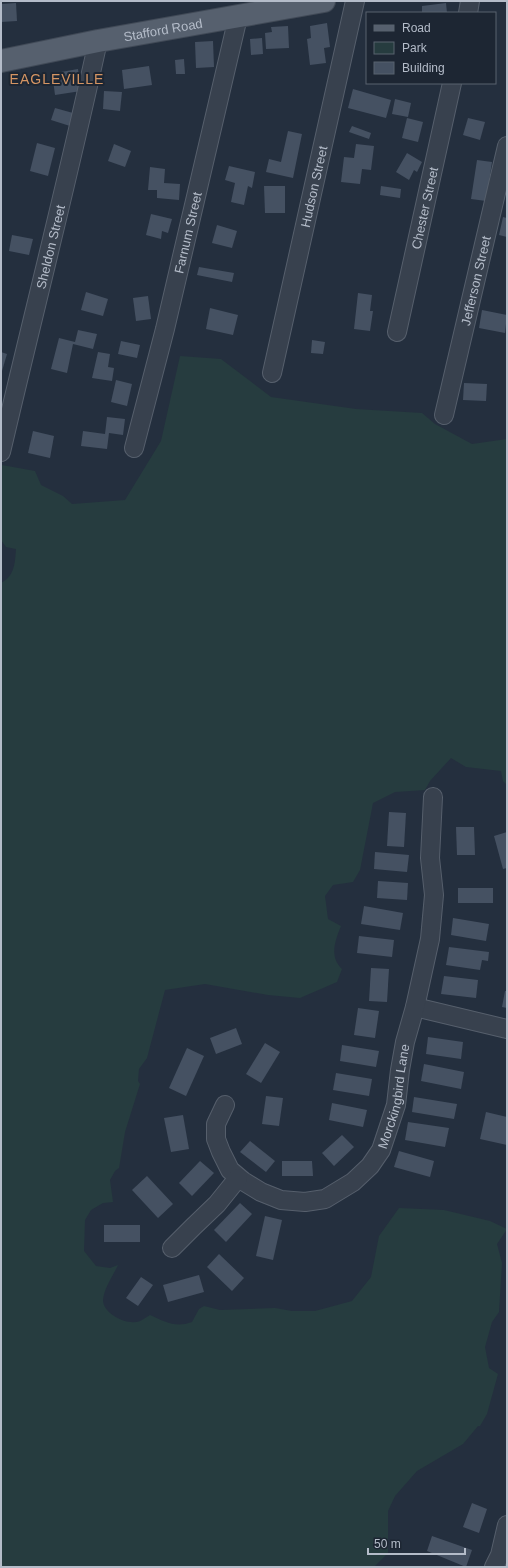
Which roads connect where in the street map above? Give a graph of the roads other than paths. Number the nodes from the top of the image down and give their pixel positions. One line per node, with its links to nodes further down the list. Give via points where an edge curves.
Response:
1 (324, 1): 5 (main road, Stafford Road)
2 (355, 1): 11 (street, Hudson Street)
3 (470, 1): 4 (street)
4 (468, 12)
5 (238, 17): 6 (main road, Stafford Road); 13 (street, Farnum Street, via 165,329)
6 (98, 41): 7 (main road, Stafford Road); 14 (street, Sheldon Street)
7 (1, 61)
8 (452, 84): 10 (street, Chester Street)
9 (507, 146): 12 (street, Jefferson Street)
10 (396, 332)
11 (272, 372)
12 (444, 415)
13 (134, 448)
14 (1, 452)
15 (433, 797): 16 (street, Morckingbird Lane, via 430,858 434,895 430,939)
16 (415, 1007): 17 (street); 19 (street, Morckingbird Lane, via 405,1042 396,1105 381,1150 353,1182 325,1199 305,1202 281,1200)
17 (507, 1028)
18 (225, 1105): 19 (street, Morckingbird Lane, via 216,1124 216,1139 230,1170)
19 (238, 1178): 20 (street, via 217,1204)
20 (172, 1248)
21 (507, 1526): 22 (street, via 500,1555)
22 (494, 1567)

